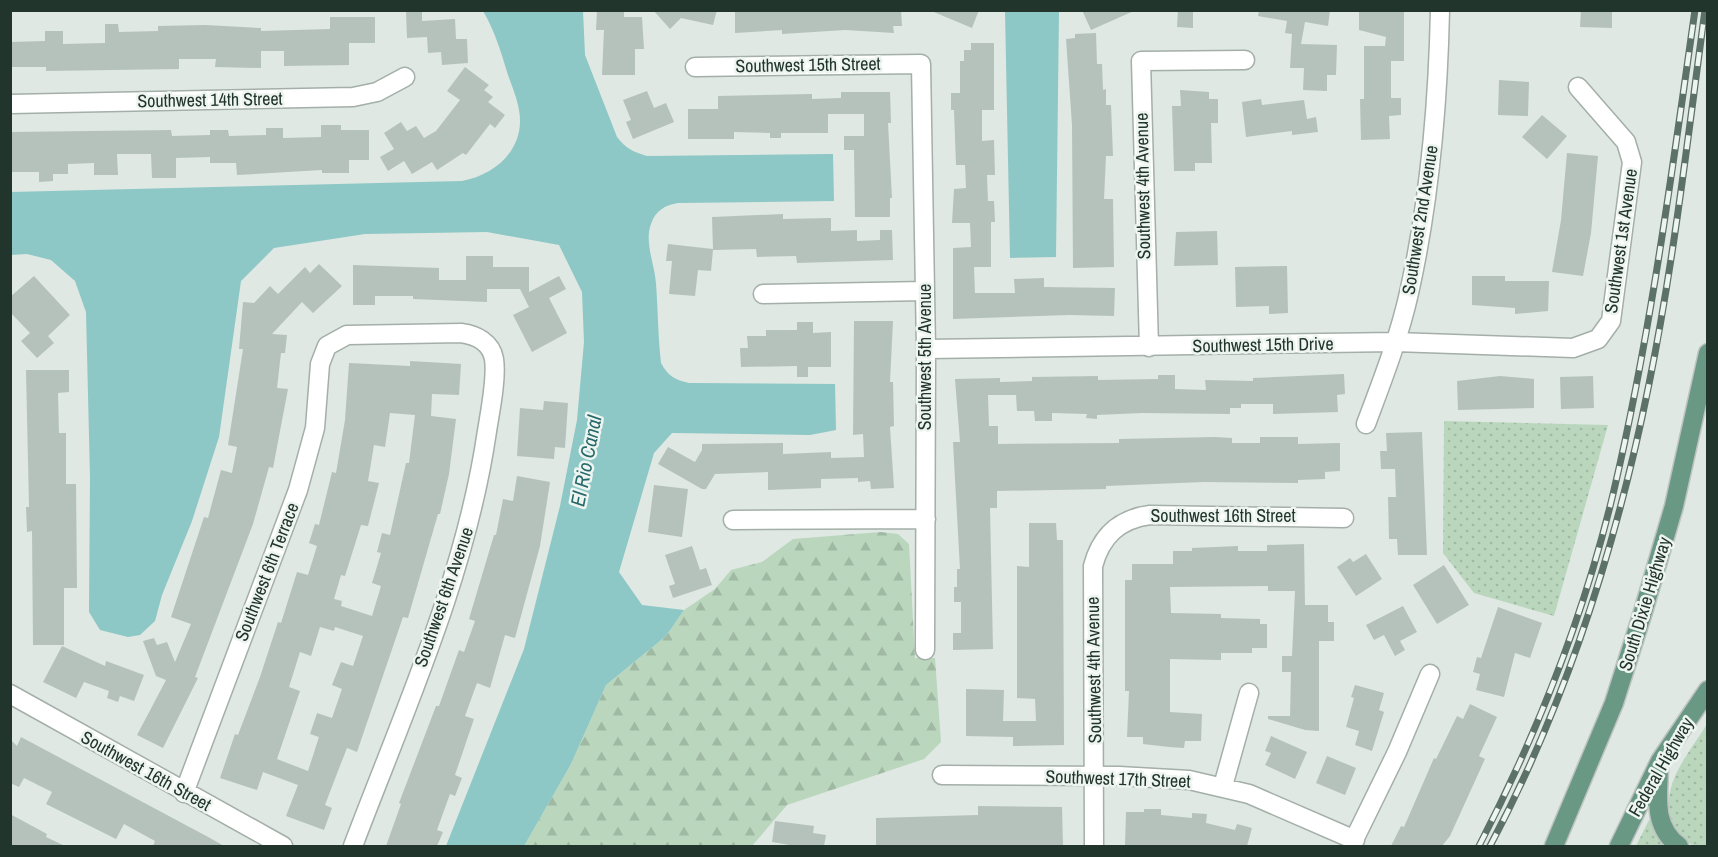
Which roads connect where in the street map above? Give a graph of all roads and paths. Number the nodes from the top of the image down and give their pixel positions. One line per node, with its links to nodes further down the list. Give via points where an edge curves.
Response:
1 (1440, 10): 11 (street, Southwest 2nd Avenue, via 1430,185 1409,295)
2 (1245, 60): 13 (street, Southwest 4th Avenue, via 1141,61)
3 (921, 64): 4 (street, Southwest 15th Street); 8 (street, Southwest 5th Avenue)
4 (695, 67)
5 (405, 78): 7 (street, Southwest 14th Street, via 377,92 353,97)
6 (1578, 87): 10 (street, Southwest 1st Avenue, via 1626,142 1632,162 1611,321)
7 (10, 105)
8 (925, 291): 9 (street); 14 (street, Southwest 5th Avenue)
9 (763, 294)
10 (1598, 339): 11 (street, Southwest 15th Drive, via 1573,348)
11 (1395, 342): 13 (street, Southwest 15th Drive); 16 (street, Southwest 2nd Avenue)
12 (327, 346): 30 (street, Southwest 6th Terrace, via 320,364 315,428 303,474); 33 (street, Southwest 6th Avenue, via 347,335 461,333 484,341 494,358 482,462 471,514 440,616)
13 (1149, 347): 14 (street, Southwest 15th Drive)
14 (926, 349): 18 (street, Southwest 5th Avenue)
15 (1707, 353): 35 (main road, South Dixie Highway, via 1674,506 1643,612 1614,703)
16 (1366, 424)
17 (1344, 518): 20 (street, Southwest 16th Street, via 1150,515 1124,522)
18 (926, 519): 19 (street); 21 (street, Southwest 5th Avenue)
19 (733, 520)
20 (1108, 534): 28 (street, Southwest 4th Avenue, via 1093,566)
21 (924, 650)
22 (1430, 674): 31 (street)
23 (1707, 690): 26 (main road, Federal Highway)
24 (1249, 693): 29 (street)
25 (10, 694): 30 (street, Southwest 16th Street)
26 (1660, 761): 36 (main road, Federal Highway); 37 (main road, via 1660,823 1669,839)
27 (942, 775): 28 (street, Southwest 17th Street)
28 (1095, 776): 29 (street, Southwest 17th Street, via 1161,777); 34 (street, Southwest 4th Avenue)
29 (1223, 786): 31 (street, Southwest 17th Street, via 1277,806)
30 (184, 793): 32 (street, Southwest 16th Street)
31 (1353, 843)
32 (283, 846)
33 (353, 846)
34 (1094, 846)
35 (1554, 846)
36 (1619, 846)
37 (1679, 846)

